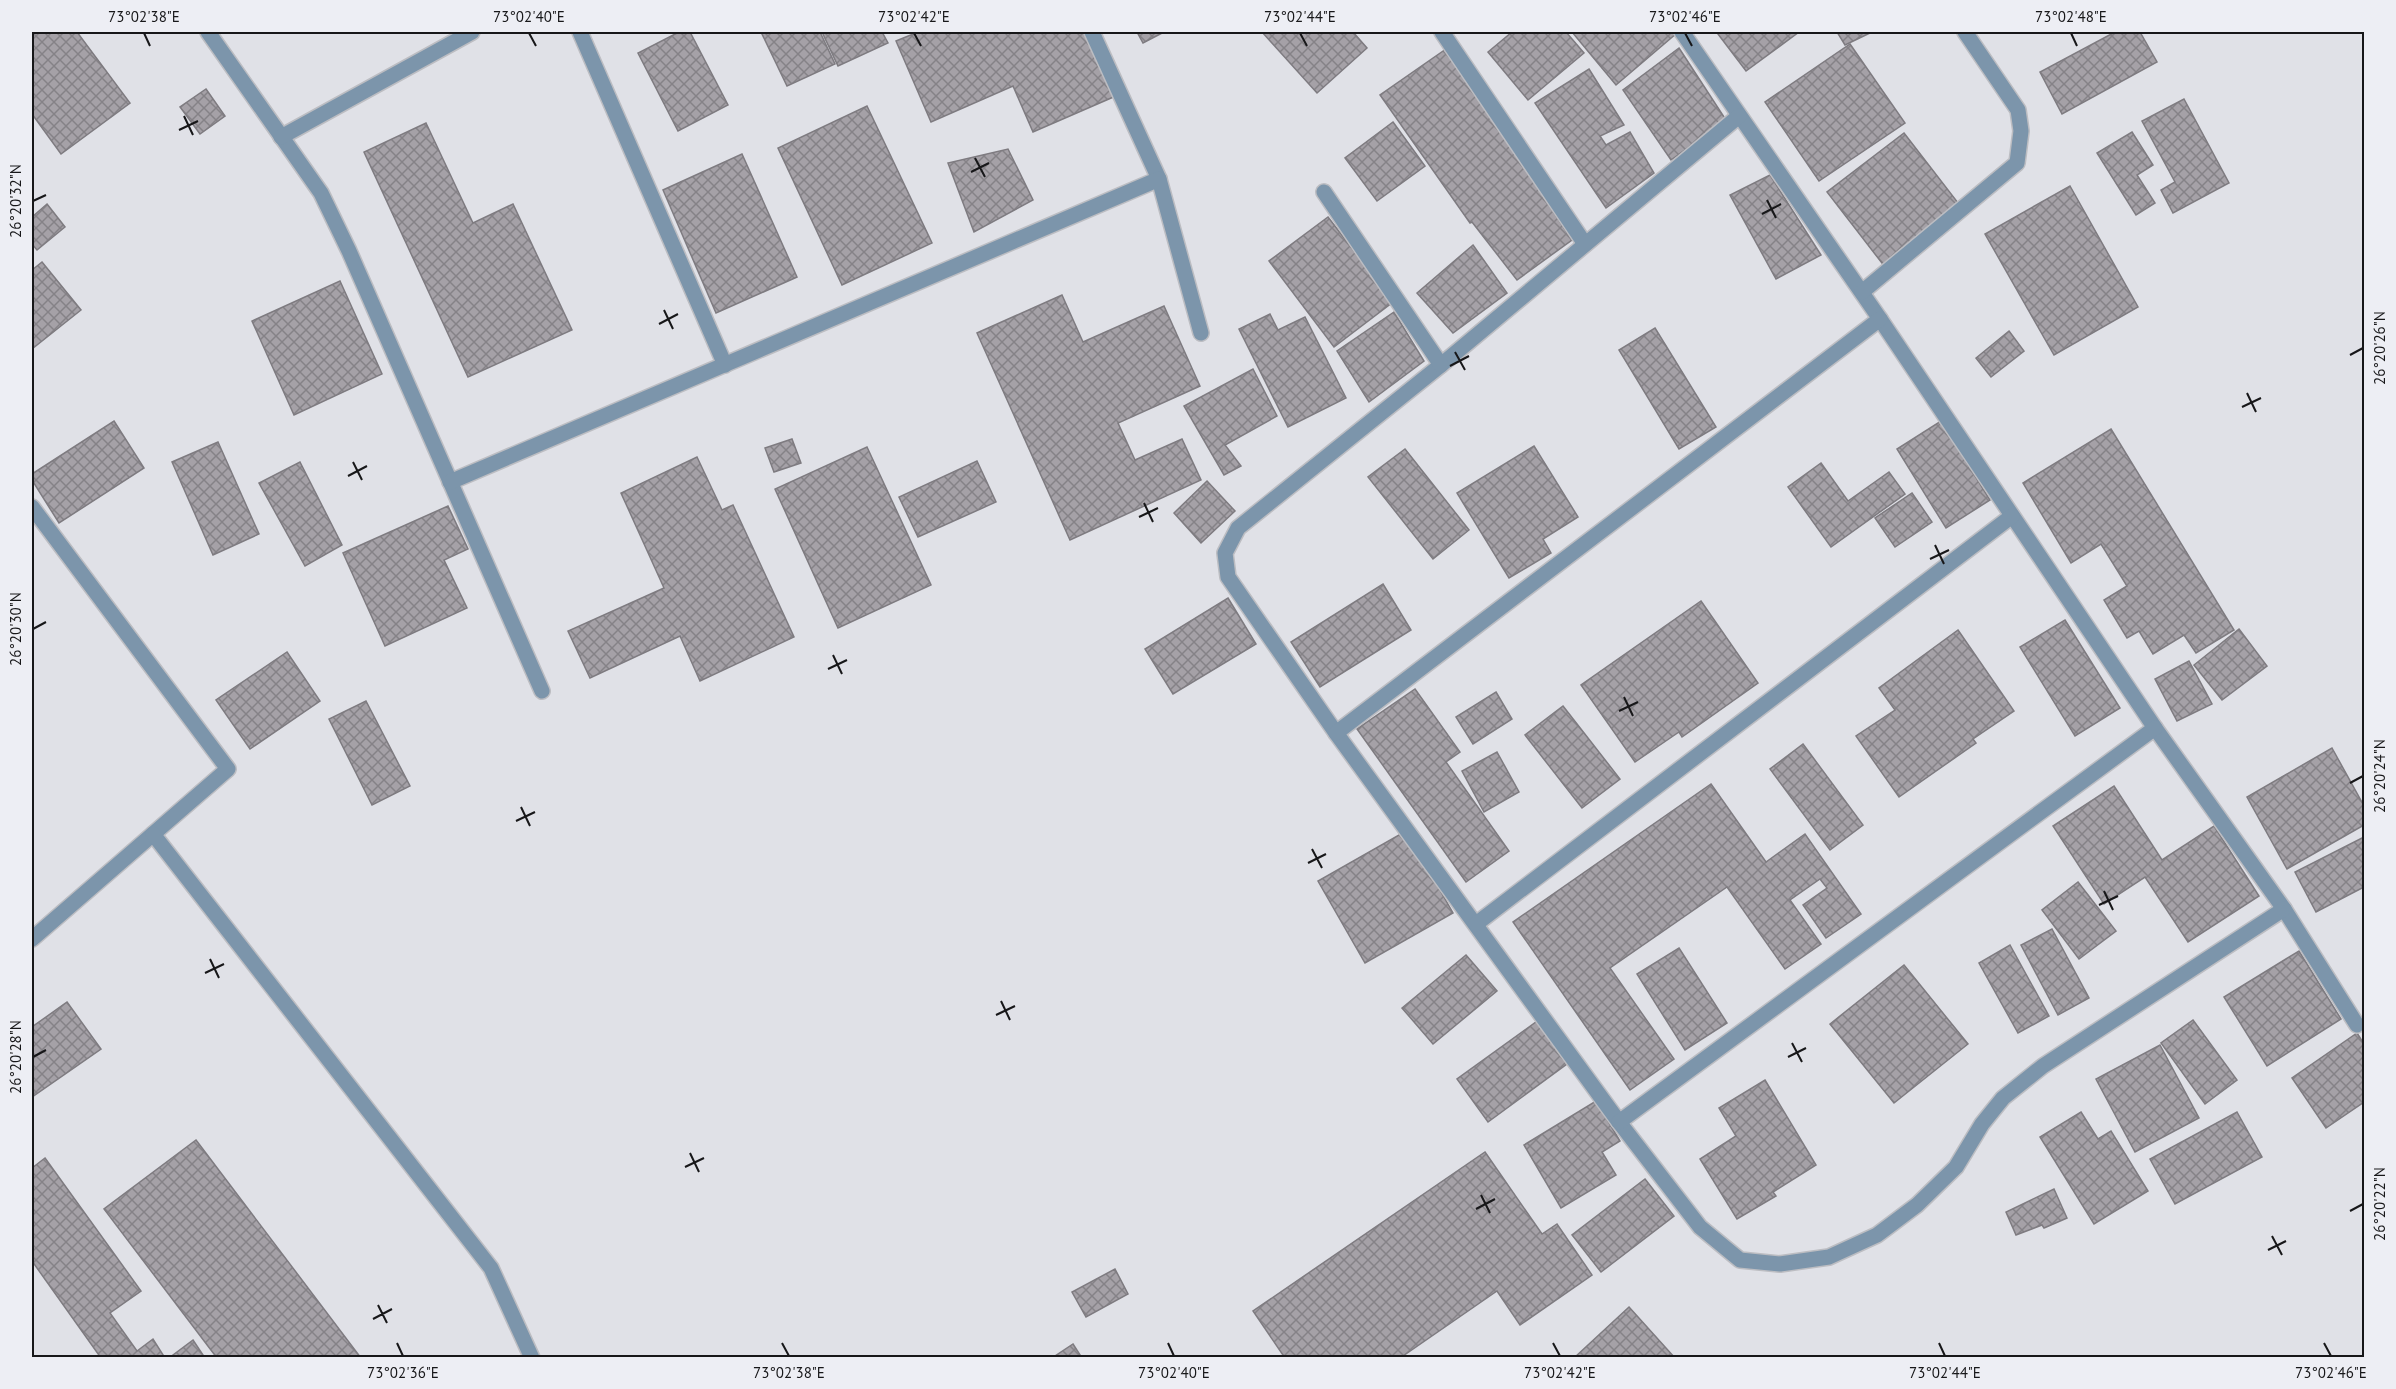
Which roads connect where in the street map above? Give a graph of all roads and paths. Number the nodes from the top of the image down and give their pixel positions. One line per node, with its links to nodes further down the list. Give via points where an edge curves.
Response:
1 (208, 32): 9 (street)
2 (472, 32): 9 (street)
3 (580, 32): 16 (street)
4 (1092, 32): 10 (street)
5 (1442, 32): 12 (street)
6 (1682, 32): 8 (street)
7 (1965, 32): 13 (street, via 2018,110 2021,131 2017,163)
8 (1739, 116): 12 (street); 13 (street)
9 (281, 137): 18 (street, via 321,193)
10 (1159, 179): 15 (street); 16 (street)
11 (1324, 192): 17 (street)
12 (1585, 244): 17 (street)
13 (1862, 292): 14 (street)
14 (1880, 319): 20 (street); 23 (street)
15 (1201, 333)
16 (725, 365): 18 (street)
17 (1441, 365): 23 (street, via 1238,528 1225,553 1228,577)
18 (450, 482): 21 (street)
19 (32, 507): 24 (street, via 228,769)
20 (2012, 516): 22 (street); 26 (street)
21 (542, 691)
22 (2155, 728): 25 (street); 29 (street)
23 (1336, 733): 26 (street)
24 (153, 834): 27 (street); 30 (street, via 491,1268)
25 (2284, 909): 28 (street); 29 (street, via 2043,1066 2003,1098 1956,1167 1917,1205 1877,1235 1829,1257 1780,1264 1740,1260 1700,1227)
26 (1476, 924): 29 (street)
27 (32, 939)
28 (2357, 1025)
29 (1618, 1122)
30 (532, 1358)

